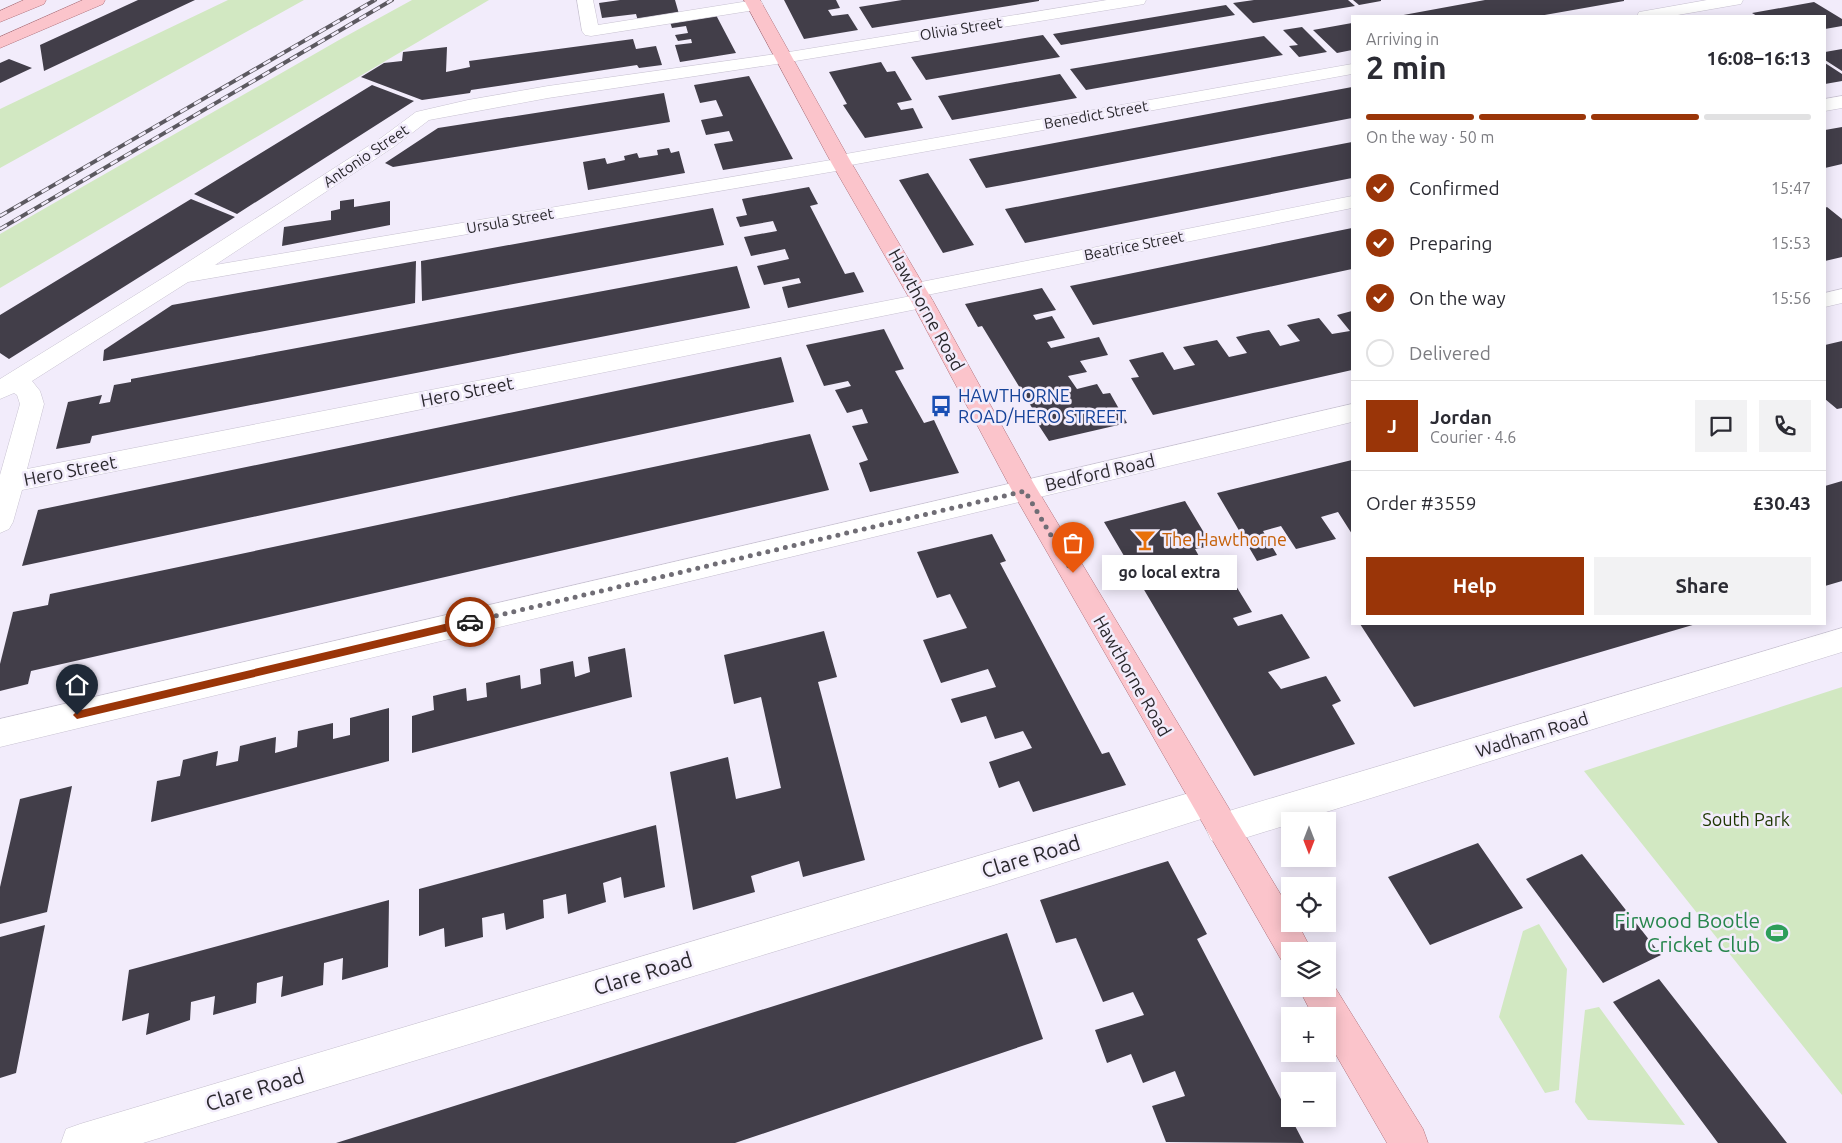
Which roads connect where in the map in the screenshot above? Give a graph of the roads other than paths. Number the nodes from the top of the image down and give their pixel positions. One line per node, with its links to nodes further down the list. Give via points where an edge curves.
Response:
1 (38, 0): 8 (main road)
2 (97, 0): 9 (main road)
3 (585, 0): 6 (street, via 591,30)
4 (1138, 0): 10 (street, Olivia Street)
5 (1735, 0): 7 (street)
6 (754, 3): 10 (main road, Hawthorne Road)
7 (1651, 15)
8 (0, 17)
9 (0, 43)
10 (783, 58): 14 (main road, Hawthorne Road); 16 (street, Antonio Street, via 548,92 424,116)
11 (1351, 69): 14 (street, Benedict Street)
12 (1842, 102): 13 (street)
13 (1826, 105)
14 (841, 163): 16 (street, Ursula Street); 17 (main road, Hawthorne Road)
15 (1351, 202): 17 (street, Beatrice Street)
16 (179, 278): 20 (street, Antonio Street)
17 (919, 296): 22 (street, Hero Street); 23 (main road, Hawthorne Road)
18 (1842, 296): 19 (street)
19 (1826, 300)
20 (7, 386): 22 (street, via 28,390 32,404)
21 (1351, 413): 23 (street, Bedford Road)
22 (12, 482): 24 (street)
23 (1025, 491): 26 (street, Bedford Road); 27 (main road, Hawthorne Road)
24 (0, 522)
25 (1842, 640): 27 (street, Wadham Road)
26 (0, 733)
27 (1214, 816): 28 (main road, Hawthorne Road); 30 (street, Clare Road, via 994,869)
28 (1290, 942)
29 (1322, 997): 31 (main road)
30 (80, 1143)
31 (1409, 1143)

